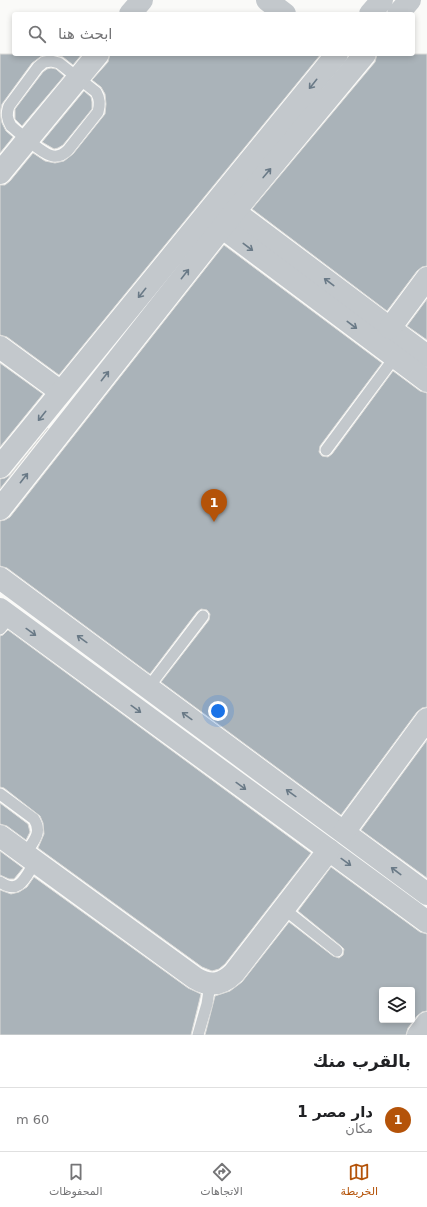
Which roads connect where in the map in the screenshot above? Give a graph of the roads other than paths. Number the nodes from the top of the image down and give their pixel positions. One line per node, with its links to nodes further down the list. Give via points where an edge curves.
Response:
1 (142, 0): 5 (street)
2 (267, 0): 6 (street)
3 (382, 0): 7 (street)
4 (410, 0): 8 (street)
5 (132, 12)
6 (282, 12)
7 (372, 12)
8 (400, 12)
9 (96, 56): 12 (street)
10 (336, 56): 15 (street, one-way to 15)
11 (363, 56): 15 (street, one-way to 11)
12 (79, 77): 13 (street); 13 (lane, via 96,92 100,105 98,112 68,150 55,157); 13 (lane, via 51,60 38,67 8,106 7,113 11,126)
13 (28, 140): 14 (street)
14 (0, 174)
15 (221, 213): 17 (street, one-way to 15); 20 (street, one-way to 20); 22 (street, one-way to 22); 25 (street, one-way to 15)
16 (427, 278): 17 (street)
17 (390, 328): 19 (street)
18 (0, 346): 22 (street)
19 (427, 356)
20 (395, 357): 21 (street); 23 (lane)
21 (427, 381)
22 (61, 392): 24 (street, one-way to 24)
23 (326, 450)
24 (0, 467)
25 (0, 509)
26 (0, 578): 29 (street, one-way to 26)
27 (202, 616): 29 (lane)
28 (3, 618): 34 (street, one-way to 34)
29 (148, 688): 32 (street, one-way to 29)
30 (427, 719): 32 (street)
31 (0, 794): 35 (lane, via 38,823 38,835)
32 (344, 832): 37 (street, one-way to 32)
33 (0, 836): 35 (street)
34 (329, 850): 38 (street); 39 (street, one-way to 39)
35 (30, 858): 36 (lane, via 20,885 14,888); 41 (street, via 195,978)
36 (0, 882)
37 (427, 894)
38 (284, 909): 40 (lane); 41 (street, via 234,974 227,980)
39 (427, 922)
40 (337, 951)
41 (210, 984): 43 (lane)
42 (427, 1023): 44 (street)
43 (198, 1035)
44 (418, 1035)

